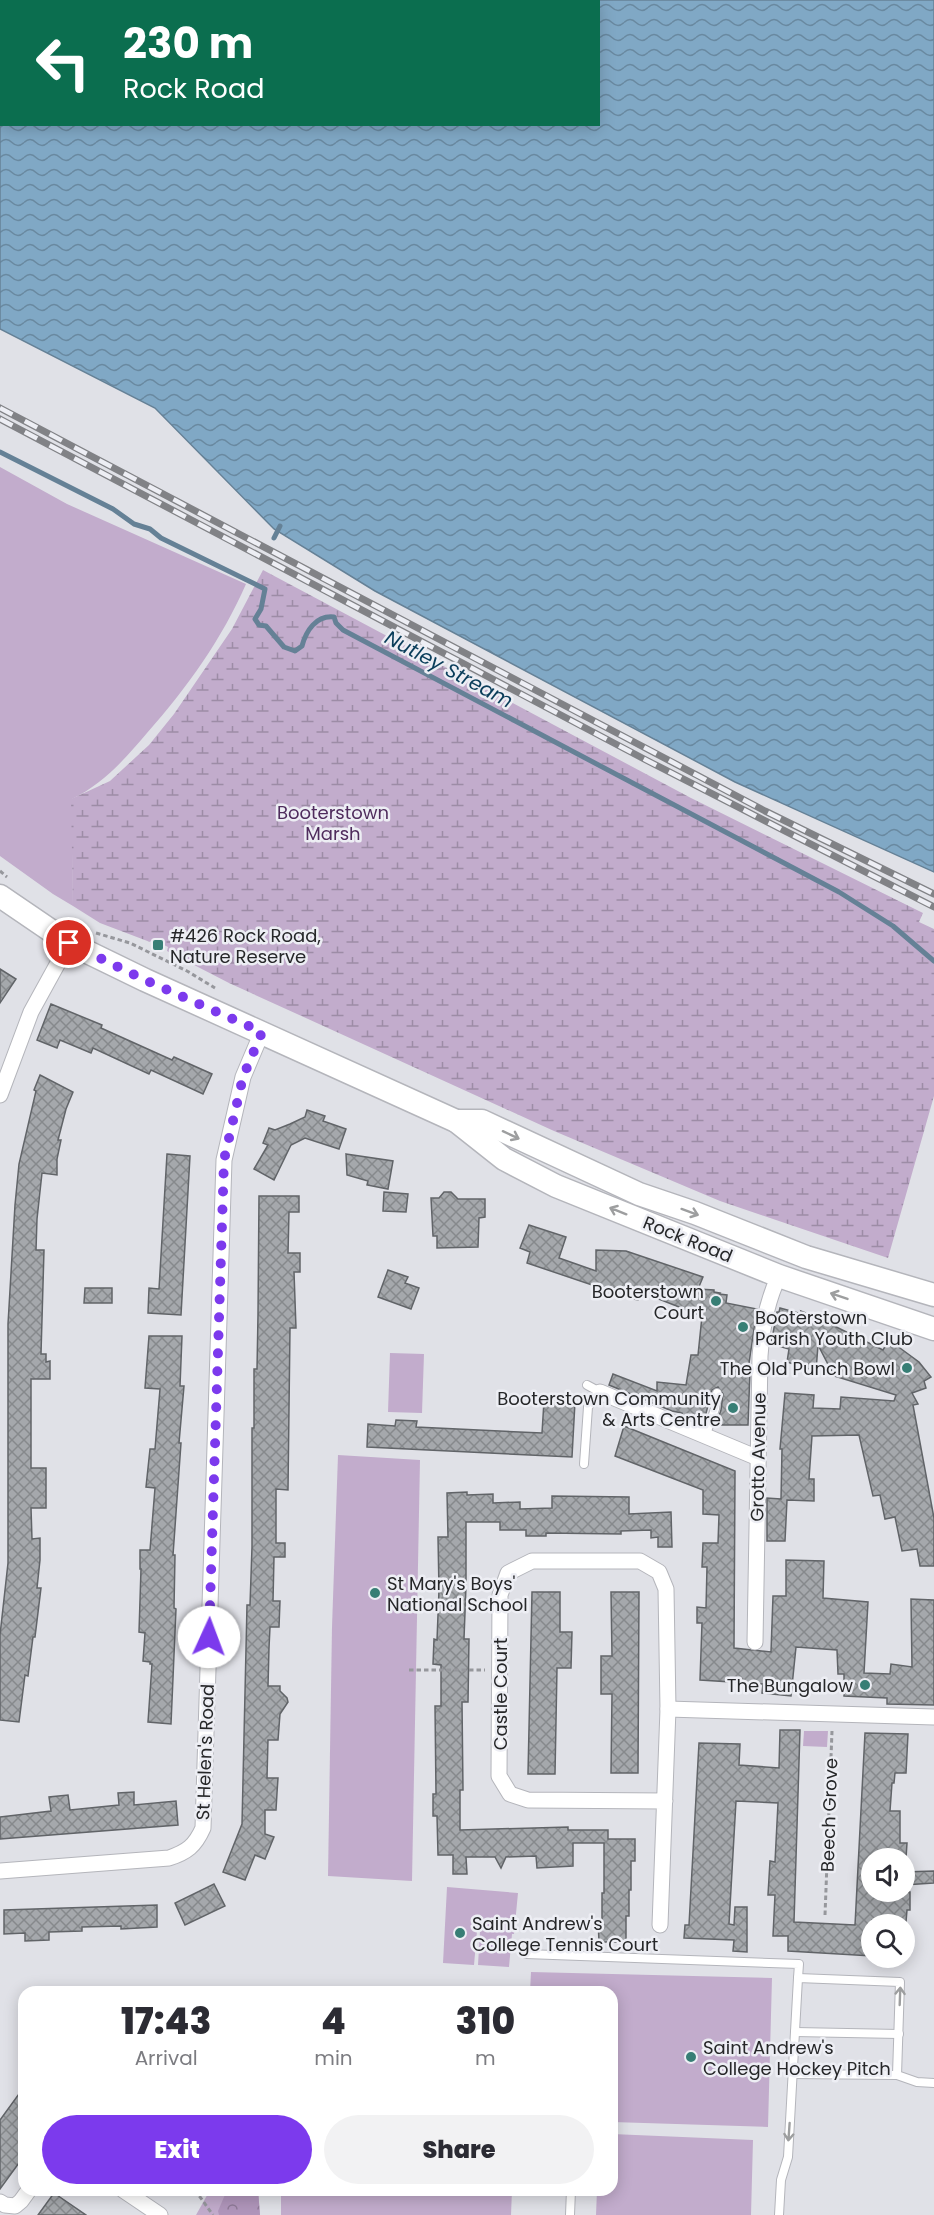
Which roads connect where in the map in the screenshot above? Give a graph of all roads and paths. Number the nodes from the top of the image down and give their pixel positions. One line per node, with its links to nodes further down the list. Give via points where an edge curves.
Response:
1 (0, 872): 2 (path)
2 (4, 887): 4 (main road, Rock Road)
3 (92, 931): 5 (path, via 123,940)
4 (69, 943): 6 (main road, Rock Road); 7 (street, via 31,1012)
5 (163, 959)
6 (262, 1032): 8 (main road, Rock Road); 24 (street, St Helen's Road, via 243,1077 224,1160 203,1828 193,1847 169,1858)
7 (0, 1095)
8 (456, 1121): 9 (main road, Rock Road, one-way to 8, via 556,1186 504,1159); 10 (main road, Rock Road, one-way to 10, via 482,1121 639,1194 806,1257)
9 (779, 1275): 11 (main road, Rock Road, one-way to 9); 15 (street, Grotto Avenue, via 772,1289 762,1339)
10 (934, 1295)
11 (934, 1329)
12 (594, 1389): 14 (street); 16 (lane, via 588,1407)
13 (717, 1393): 14 (lane)
14 (705, 1437): 15 (street)
15 (758, 1458): 17 (street, Grotto Avenue)
16 (584, 1464)
17 (755, 1642)
18 (409, 1670): 19 (path)
19 (500, 1670): 20 (street, Castle Court, via 500,1595 508,1574 532,1561 640,1561 659,1572 666,1589); 23 (street, Castle Court, via 500,1776 510,1794 528,1800)
20 (668, 1709): 21 (street); 23 (street, Castle Court)
21 (832, 1715): 22 (street); 25 (path, Beech Grove)
22 (934, 1717)
23 (665, 1801): 26 (street, Castle Court)
24 (0, 1871)
25 (825, 1915)
26 (660, 1925)
27 (526, 1953): 28 (lane, via 799,1964)
28 (798, 1978): 29 (lane); 30 (lane, one-way to 28, via 900,1982)
29 (795, 2032): 30 (lane); 31 (lane)
30 (898, 2034): 32 (lane)
31 (793, 2074): 32 (lane); 42 (lane, one-way to 42, via 788,2157 781,2180)
32 (897, 2075): 33 (lane)
33 (934, 2083)
34 (24, 2196): 38 (street, via 15,2206)
35 (132, 2196): 39 (street)
36 (199, 2196): 40 (path)
37 (571, 2196): 41 (lane)
38 (0, 2202)
39 (160, 2215)
40 (213, 2215)
41 (570, 2215)
42 (779, 2215)

